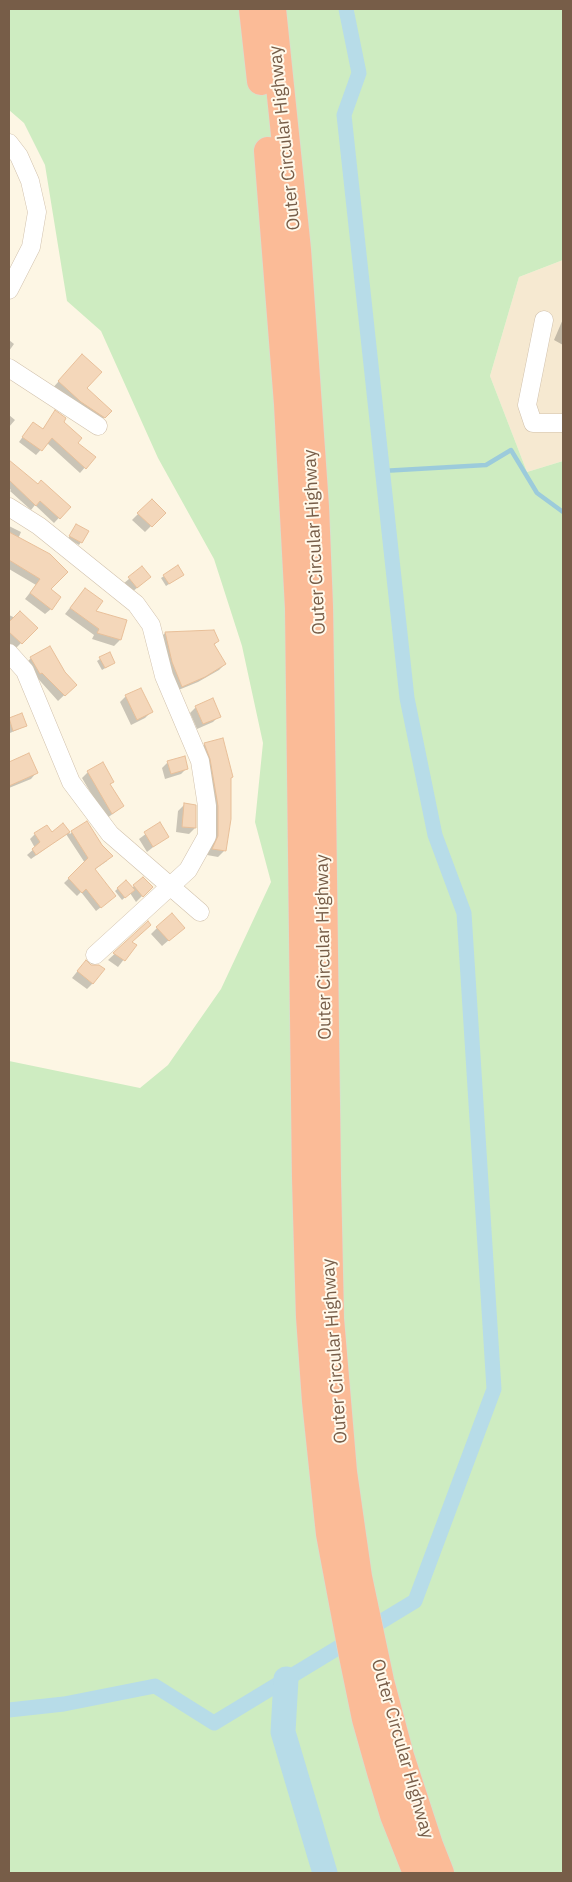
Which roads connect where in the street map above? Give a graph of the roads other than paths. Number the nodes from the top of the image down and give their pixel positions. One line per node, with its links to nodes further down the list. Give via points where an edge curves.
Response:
1 (253, 9): 14 (highway, Outer Circular Highway, via 268,142 288,404 299,608 306,1178 316,1401 330,1534 356,1674 394,1815)
2 (272, 9): 15 (highway, Outer Circular Highway, via 297,250 315,507 330,1299 342,1462 358,1577 380,1681 400,1756)
3 (9, 142): 4 (street, via 30,181 37,212 31,247)
4 (9, 290)
5 (544, 320): 7 (street, via 527,405 533,423)
6 (9, 368): 8 (street)
7 (563, 423)
8 (98, 426)
9 (9, 507): 11 (street, via 39,526 136,604 151,625 164,676 200,761 207,806 207,836 188,870)
10 (9, 653): 11 (street, via 25,671 72,782 110,834)
11 (169, 886): 12 (street); 13 (street)
12 (200, 912)
13 (95, 955)
14 (417, 1873)
15 (440, 1873)

